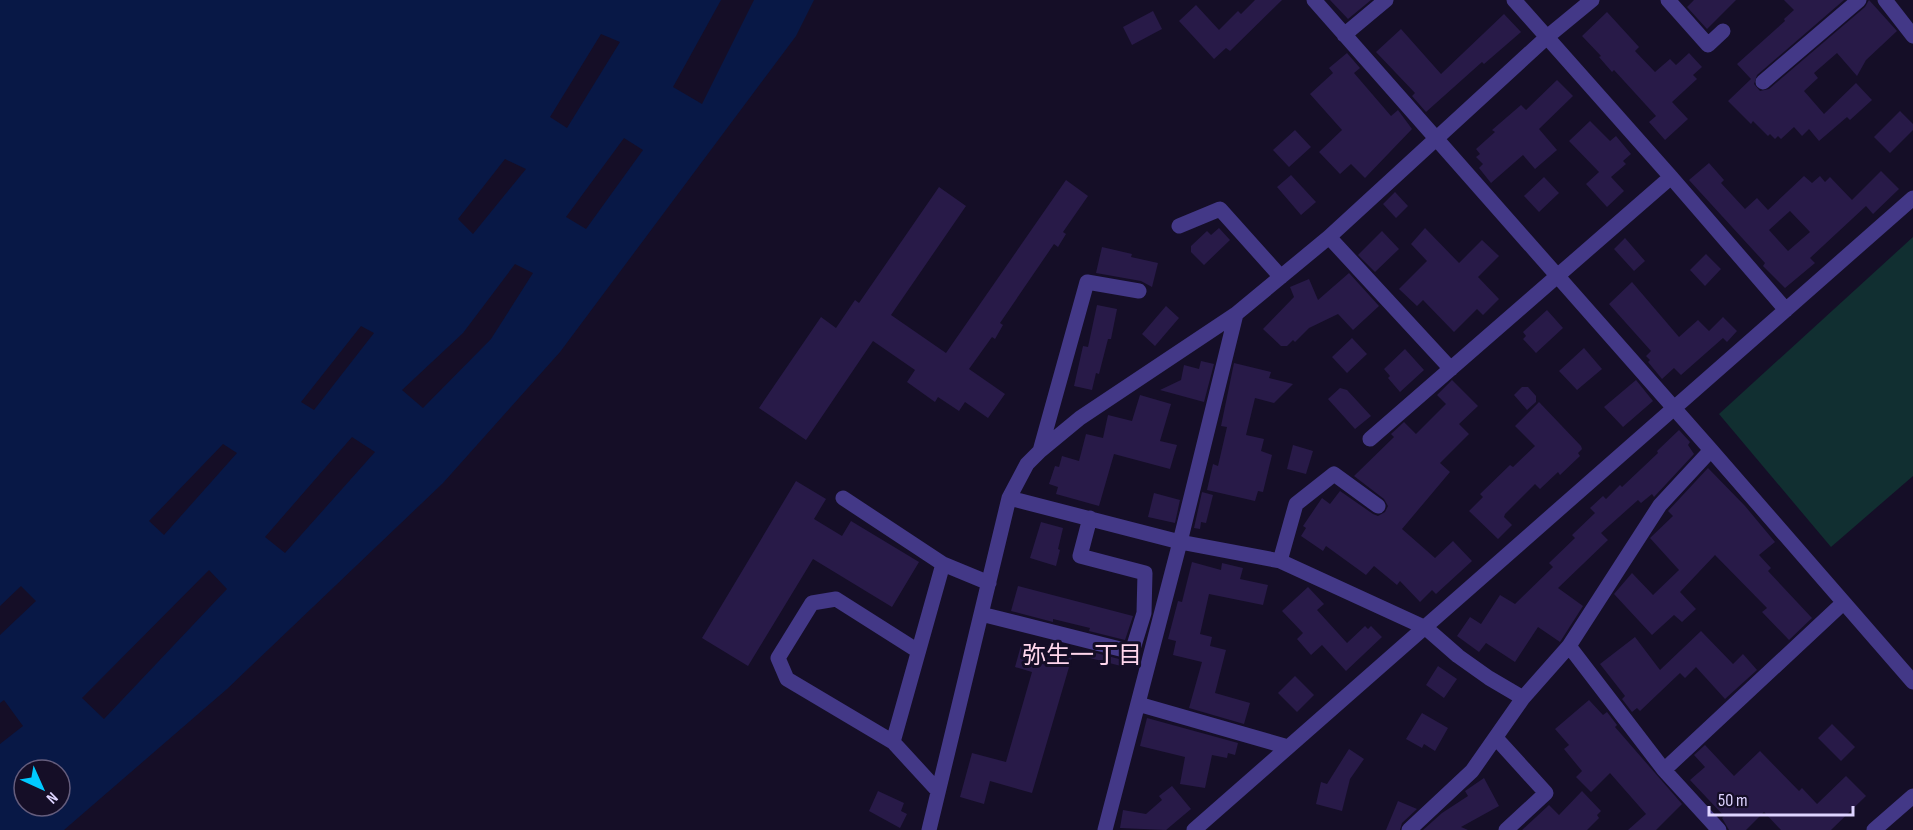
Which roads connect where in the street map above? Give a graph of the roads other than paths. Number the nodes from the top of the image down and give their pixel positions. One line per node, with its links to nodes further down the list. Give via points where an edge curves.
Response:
1 (1314, 0): 9 (street)
2 (1386, 0): 9 (street)
3 (1514, 0): 11 (street)
4 (1592, 0): 11 (street)
5 (1668, 0): 8 (street, via 1708,45)
6 (1859, 0): 12 (street)
7 (1885, 0): 10 (street)
8 (1723, 30)
9 (1344, 35): 13 (street)
10 (1913, 36)
11 (1547, 37): 13 (street); 14 (street)
12 (1763, 82)
13 (1437, 140): 17 (street); 19 (street)
14 (1671, 177): 19 (street); 21 (street)
15 (1913, 198): 21 (street)
16 (1179, 226): 18 (street, via 1220,209)
17 (1329, 237): 18 (street); 23 (street)
18 (1281, 277): 22 (street)
19 (1557, 277): 23 (street); 24 (street)
20 (1139, 291): 27 (street, via 1087,282)
21 (1785, 310): 24 (street)
22 (1236, 314): 27 (street, via 1080,418); 32 (street)
23 (1451, 369): 25 (street)
24 (1673, 408): 26 (street); 38 (street)
25 (1371, 439)
26 (1711, 450): 36 (street); 39 (street, via 1660,505)
27 (1040, 451): 29 (street)
28 (843, 498): 34 (street)
29 (1009, 498): 31 (street); 35 (street)
30 (1378, 506): 33 (street, via 1334,474 1296,504)
31 (1090, 518): 32 (street); 37 (street, via 1080,556 1145,573 1144,613 1132,652)
32 (1180, 542): 33 (street); 43 (street)
33 (1280, 561): 38 (street)
34 (943, 564): 35 (street); 40 (street)
35 (988, 582): 37 (street)
36 (1844, 603): 41 (street); 47 (street)
37 (981, 614): 48 (street)
38 (1426, 628): 42 (street, via 1473,667); 46 (street)
39 (1569, 646): 42 (street); 47 (street)
40 (918, 651): 45 (street); 45 (street, via 836,599 812,603 778,658 786,680)
41 (1913, 682)
42 (1523, 698): 44 (street)
43 (1138, 704): 46 (street); 51 (street)
44 (1496, 738): 53 (street, via 1472,771); 54 (street, via 1546,793)
45 (893, 742): 48 (street)
46 (1288, 747): 52 (street)
47 (1664, 770): 55 (street)
48 (938, 791): 50 (street)
49 (1910, 801): 56 (street)
50 (929, 830)
51 (1105, 830)
52 (1194, 830)
53 (1409, 830)
54 (1506, 830)
55 (1719, 830)
56 (1874, 830)

